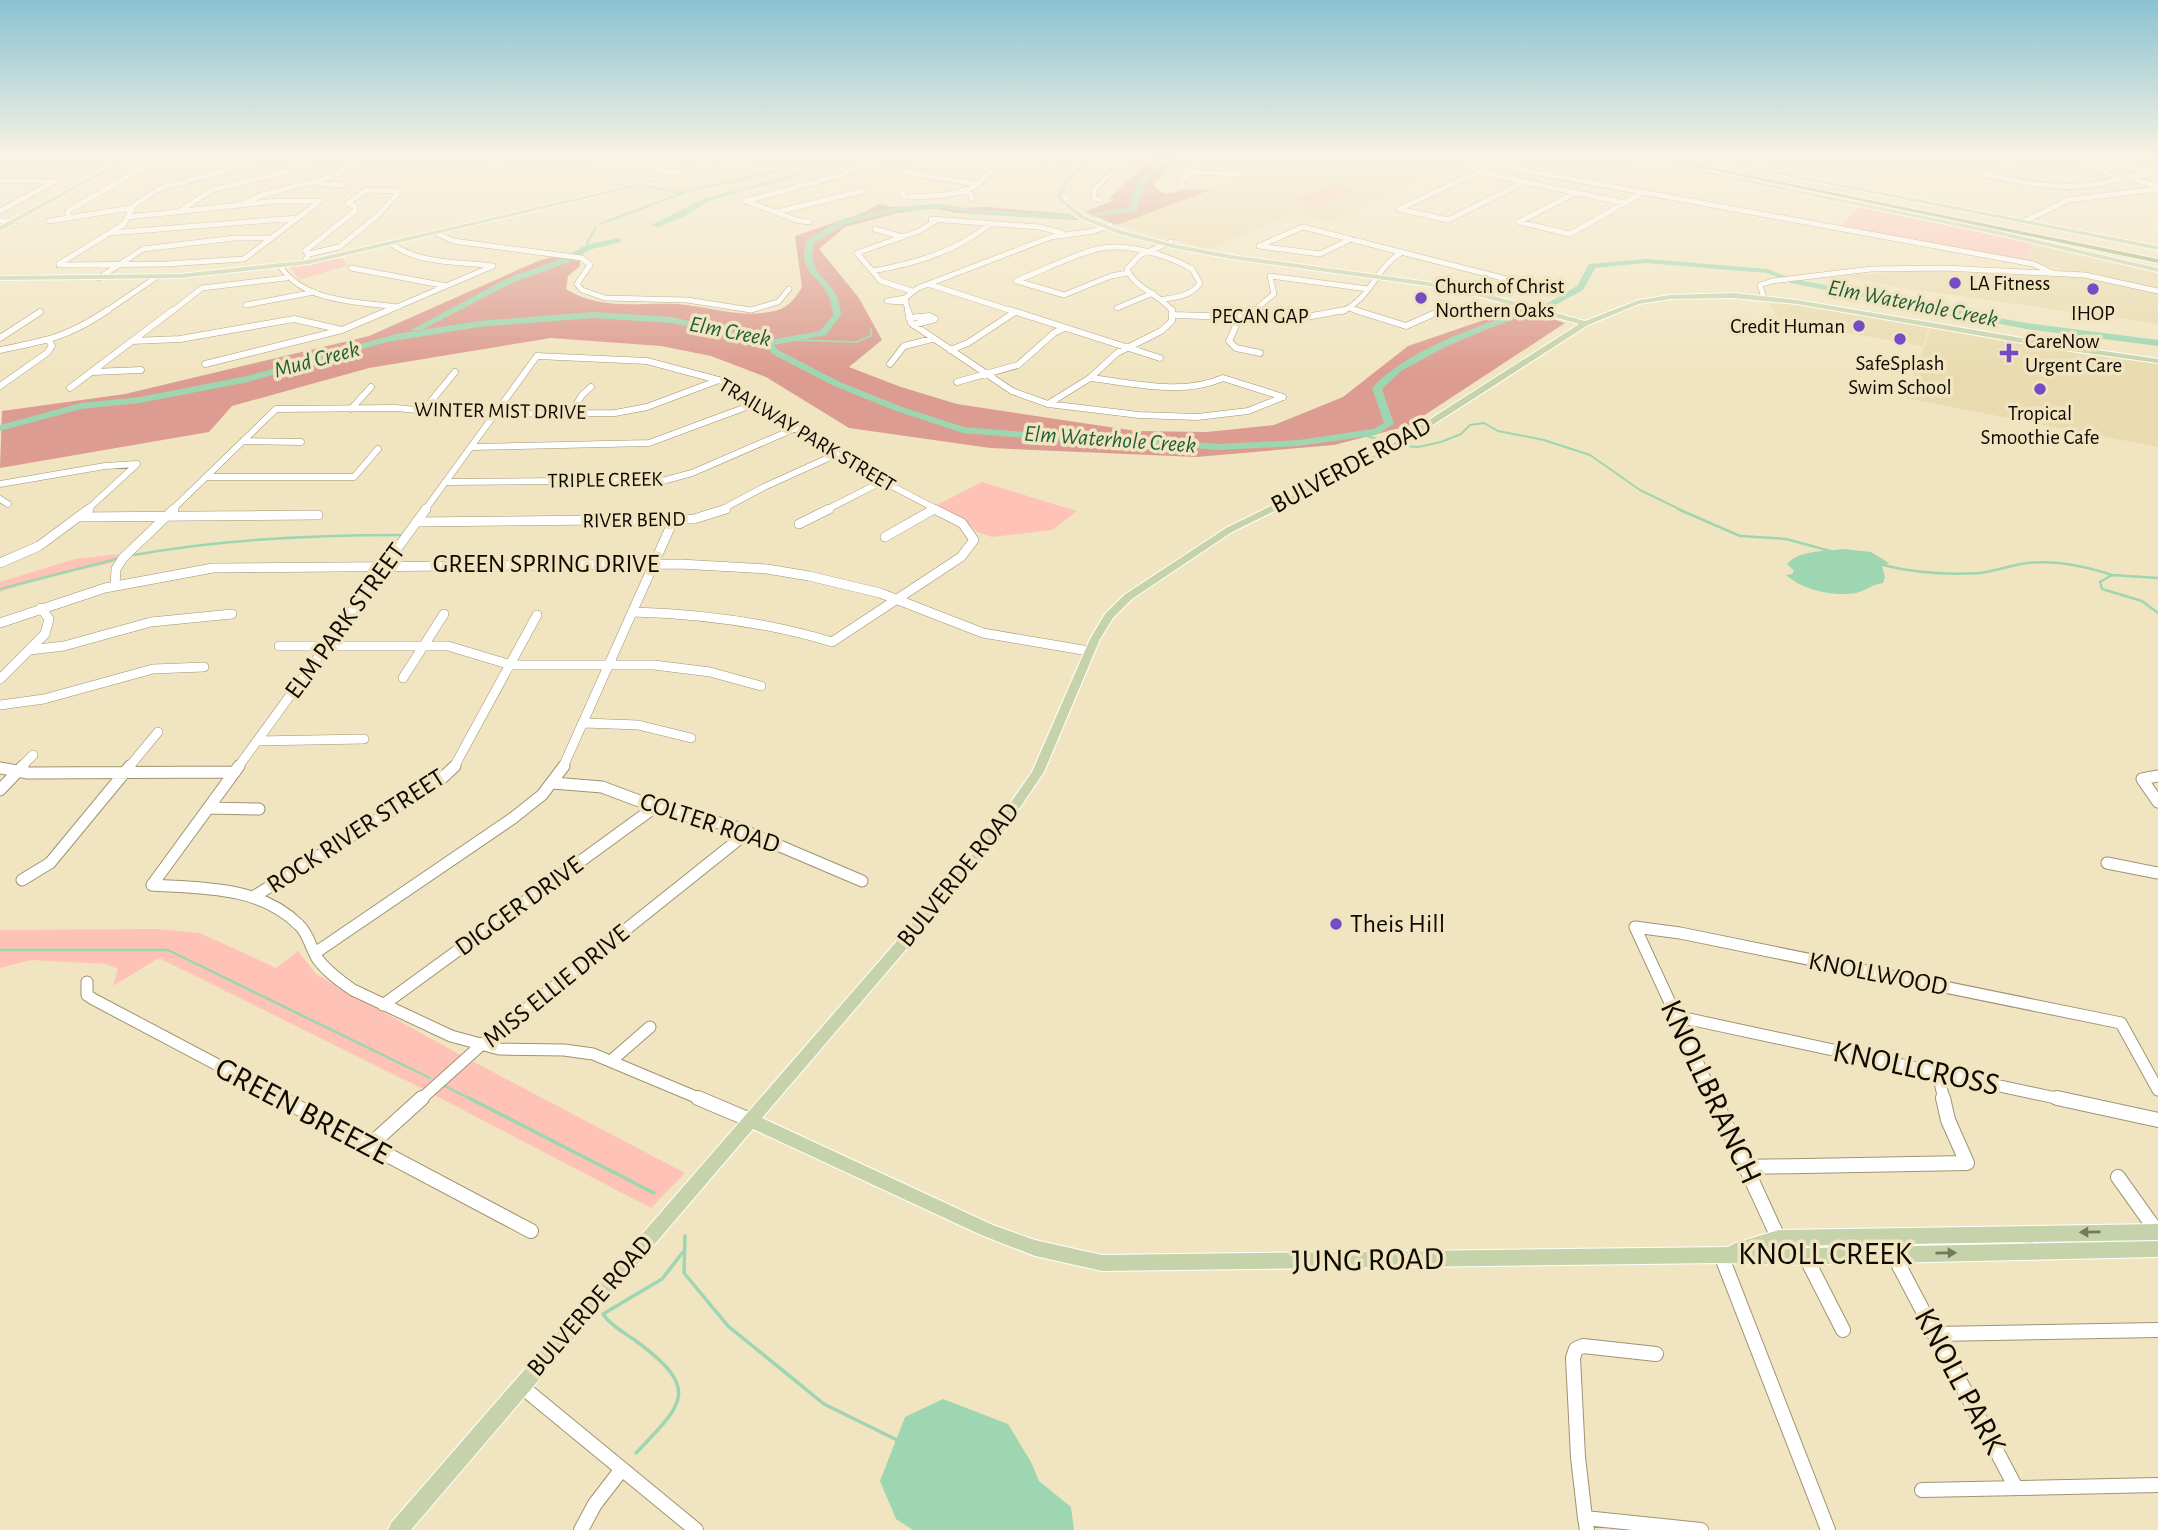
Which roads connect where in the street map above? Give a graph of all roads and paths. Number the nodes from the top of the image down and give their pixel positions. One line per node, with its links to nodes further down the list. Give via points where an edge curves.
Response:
1 (115, 229): 24 (street)
2 (154, 229): 24 (street)
3 (281, 229): 27 (street)
4 (332, 229): 37 (street, via 305,251)
5 (358, 229): 37 (street, via 339,247)
6 (464, 229): 25 (main road)
7 (876, 229): 28 (street)
8 (923, 229): 28 (street)
9 (984, 229): 43 (street, via 975,238 896,267)
10 (1047, 229): 26 (street)
11 (1091, 229): 26 (street)
12 (1121, 229): 31 (main road)
13 (1297, 229): 29 (street, via 1259,246 1320,254)
14 (1313, 229): 29 (street)
15 (1550, 229): 16 (street, via 1570,234)
16 (1578, 229)
17 (1847, 229): 44 (street, via 2034,264)
18 (1972, 229): 42 (main road)
19 (2007, 229): 34 (highway)
20 (2014, 229): 34 (highway)
21 (2018, 229): 34 (highway)
22 (2024, 229): 34 (highway)
23 (2061, 229): 33 (main road)
24 (109, 233): 39 (street, via 59,264)
25 (446, 234): 30 (street); 30 (street); 32 (main road)
26 (1065, 234): 52 (street)
27 (271, 237): 39 (street, via 143,249); 39 (street, via 244,259)
28 (903, 237): 43 (street, via 858,251)
29 (1351, 239): 35 (street)
30 (464, 242): 54 (street, via 582,258 590,265 577,284 605,298 687,300 751,310 778,302)
31 (1169, 243): 36 (street); 46 (main road)
32 (392, 244): 37 (main road); 53 (street, via 426,256 493,267)
33 (2158, 248)
34 (2112, 249): 38 (highway)
35 (1402, 251): 46 (street, via 1389,259); 51 (street)
36 (1145, 253): 45 (street, via 1132,260); 45 (street, via 1122,247 1097,249 1016,281 1064,295); 61 (street, via 1189,267 1200,283 1191,292)
37 (309, 258): 40 (main road)
38 (2158, 259)
39 (120, 264): 48 (street)
40 (280, 266): 49 (main road); 50 (street)
41 (351, 268): 53 (street)
42 (2158, 270)
43 (872, 271): 57 (street, via 883,282)
44 (2053, 273): 56 (street); 60 (street, via 1871,270 1772,281 1760,285)
45 (1128, 274): 59 (street)
46 (1378, 275): 55 (street); 73 (main road)
47 (0, 278): 48 (main road)
48 (99, 278): 49 (main road)
49 (150, 278): 79 (street, via 82,328)
50 (286, 278): 58 (street); 80 (street, via 202,288)
51 (1518, 282)
52 (928, 284): 57 (street); 68 (street)
53 (448, 286): 64 (street)
54 (789, 289)
55 (1368, 289): 66 (street, via 1363,299); 71 (street, via 1270,276 1276,290 1270,300 1252,310)
56 (2158, 290)
57 (912, 291): 78 (street, via 905,300 911,322)
58 (315, 292): 63 (street); 64 (street)
59 (1153, 293): 61 (street); 65 (street)
60 (1763, 297): 73 (main road, BULVERDE ROAD, via 1656,299); 87 (main road, BULVERDE ROAD, via 2068,349)
61 (1164, 299): 69 (street)
62 (1441, 303): 66 (street, via 1448,309 1406,326)
63 (246, 305)
64 (400, 307): 76 (street)
65 (1117, 308)
66 (1349, 308): 72 (street, PECAN GAP)
67 (40, 312): 77 (street)
68 (1015, 312): 74 (street); 83 (street, via 972,342)
69 (1174, 315): 70 (street, PECAN GAP); 81 (street, via 1161,331)
70 (1240, 317): 71 (street, PECAN GAP); 84 (street, via 1229,341 1242,350)
71 (1251, 317): 72 (street, PECAN GAP)
72 (1302, 318): 75 (street)
73 (1587, 321): 142 (main road, BULVERDE ROAD, via 1377,457 1237,526 1164,571 1118,606)
74 (1064, 328): 81 (street); 93 (street, via 1022,363)
75 (1309, 328)
76 (342, 330): 80 (street, via 295,319 180,339); 88 (street)
77 (0, 338)
78 (932, 339): 83 (street); 89 (street, via 904,346)
79 (49, 340): 82 (street); 97 (street, via 52,346 47,353)
80 (132, 341): 91 (street)
81 (1127, 348): 86 (street); 94 (street)
82 (0, 350)
83 (950, 350): 93 (street)
84 (1261, 353)
85 (537, 356): 95 (street, TRAILWAY PARK STREET, via 647,361); 105 (street, ELM PARK STREET)
86 (1160, 358)
87 (2158, 359)
88 (205, 364)
89 (890, 364)
90 (141, 370): 91 (street)
91 (91, 372): 100 (street)
92 (455, 372): 104 (street)
93 (986, 374): 96 (street); 102 (street, via 1018,394)
94 (1090, 378): 102 (street); 102 (street, via 1185,388 1223,378 1283,397 1248,411 1197,417)
95 (719, 380): 101 (street, TRAILWAY PARK STREET); 106 (street, WINTER MIST DRIVE, via 637,410)
96 (957, 382)
97 (0, 386)
98 (371, 387): 103 (street)
99 (592, 387): 106 (street)
100 (70, 388)
101 (757, 403): 107 (street, TRAILWAY PARK STREET); 110 (street, via 649,443)
102 (1048, 404)
103 (351, 408): 104 (street, WINTER MIST DRIVE); 108 (street, WINTER MIST DRIVE, via 276,409)
104 (424, 411): 105 (street, WINTER MIST DRIVE)
105 (495, 413): 106 (street, WINTER MIST DRIVE); 110 (street, ELM PARK STREET)
106 (571, 413)
107 (796, 428): 112 (street, TRAILWAY PARK STREET); 115 (street, TRIPLE CREEK, via 666,480)
108 (243, 441): 109 (street); 113 (street)
109 (301, 442)
110 (472, 447): 115 (street, ELM PARK STREET)
111 (378, 449): 113 (street, via 354,477)
112 (837, 454): 114 (street, TRAILWAY PARK STREET); 123 (street, RIVER BEND, via 713,514)
113 (206, 477): 121 (street)
114 (883, 481): 119 (street, TRAILWAY PARK STREET); 125 (street)
115 (445, 482): 124 (street, ELM PARK STREET)
116 (0, 484): 122 (street, via 137,464)
117 (0, 499): 118 (street)
118 (8, 504)
119 (934, 509): 126 (street); 131 (street, TRAILWAY PARK STREET, via 965,526 972,534 972,544 961,557)
120 (318, 515): 121 (street)
121 (166, 516): 122 (street); 130 (street, via 123,558)
122 (78, 517): 127 (street, via 45,545)
123 (673, 521): 124 (street, RIVER BEND); 128 (street)
124 (416, 522): 129 (street, ELM PARK STREET)
125 (799, 524)
126 (886, 537)
127 (0, 563)
128 (653, 564): 129 (street, GREEN SPRING DRIVE); 131 (street, GREEN SPRING DRIVE, via 767,569 847,584); 133 (street)
129 (385, 565): 130 (street, GREEN SPRING DRIVE, via 213,568); 140 (street, ELM PARK STREET)
130 (115, 585): 132 (street, GREEN SPRING DRIVE)
131 (896, 600): 133 (street, via 832,642 732,617); 142 (street, GREEN SPRING DRIVE, via 983,633)
132 (41, 608): 137 (street, GREEN SPRING DRIVE); 141 (street, via 48,626)
133 (633, 612): 144 (street)
134 (232, 614): 141 (street, via 150,622 64,646)
135 (444, 614): 138 (street)
136 (537, 615): 143 (street, ROCK RIVER STREET)
137 (0, 623)
138 (424, 645): 140 (street); 143 (street, via 461,648); 146 (street)
139 (279, 646): 140 (street)
140 (327, 646): 154 (street, ELM PARK STREET)
141 (30, 650): 147 (street)
142 (1089, 651): 183 (main road, BULVERDE ROAD, via 1038,772 1008,818)
143 (511, 665): 144 (street); 172 (street, ROCK RIVER STREET, via 453,769)
144 (610, 665): 148 (street, via 682,668); 150 (street)
145 (204, 667): 149 (street, via 153,669 61,695)
146 (403, 678)
147 (0, 679)
148 (761, 686)
149 (0, 705)
150 (584, 723): 152 (street, via 638,725); 161 (street)
151 (158, 732): 158 (street)
152 (691, 738)
153 (365, 739): 154 (street)
154 (257, 741): 159 (street, ELM PARK STREET)
155 (33, 755): 157 (street)
156 (0, 768): 157 (street)
157 (17, 772): 158 (street); 162 (street)
158 (125, 772): 159 (street); 170 (street, via 50,863)
159 (235, 772): 165 (street, ELM PARK STREET)
160 (2158, 776): 163 (street, via 2142,779)
161 (553, 783): 164 (street, COLTER ROAD, via 602,787); 174 (street, via 513,818)
162 (0, 790)
163 (2158, 802)
164 (655, 807): 167 (street, COLTER ROAD); 176 (street, DIGGER DRIVE)
165 (208, 808): 166 (street); 172 (street, ELM PARK STREET, via 152,885 204,887)
166 (259, 809)
167 (748, 832): 171 (street, COLTER ROAD); 179 (street, MISS ELLIE DRIVE)
168 (2107, 863): 169 (street)
169 (2158, 873)
170 (22, 880)
171 (862, 881)
172 (253, 897): 174 (street, via 292,916)
173 (1635, 927): 177 (street, KNOLLBRANCH); 182 (street, KNOLLWOOD, via 2121,1023)
174 (315, 953): 176 (street, via 338,981)
175 (87, 982): 185 (street, GREEN BREEZE, via 87,995 93,999)
176 (383, 1005): 179 (street)
177 (1675, 1016): 181 (street, KNOLLCROSS); 186 (street, KNOLLBRANCH)
178 (650, 1027): 180 (street)
179 (480, 1045): 180 (street, via 579,1052); 185 (street, MISS ELLIE DRIVE)
180 (612, 1060): 183 (street)
181 (1938, 1073): 184 (street, KNOLLCROSS); 186 (street, via 1948,1120 1967,1163)
182 (2158, 1090)
183 (750, 1120): 194 (main road, JUNG ROAD, via 987,1230 1035,1248 1102,1263); 200 (main road, BULVERDE ROAD)
184 (2158, 1120)
185 (369, 1146): 188 (street, GREEN BREEZE)
186 (1745, 1167): 191 (street, KNOLLBRANCH)
187 (2118, 1177): 189 (street)
188 (531, 1231)
189 (2158, 1233): 190 (main road, KNOLL CREEK, one-way to 190)
190 (1884, 1237): 191 (main road, KNOLL CREEK); 193 (street, KNOLL PARK)
191 (1787, 1238): 194 (main road, KNOLL CREEK); 195 (street, KNOLLBRANCH)
192 (2158, 1249): 193 (main road, KNOLL CREEK, one-way to 192)
193 (1893, 1254): 195 (main road, KNOLL CREEK); 198 (street, KNOLL PARK)
194 (1721, 1255): 195 (main road, KNOLL CREEK); 210 (street)
195 (1795, 1257): 196 (street, KNOLLBRANCH)
196 (1843, 1330)
197 (2158, 1330): 198 (street)
198 (1934, 1334): 203 (street, KNOLL PARK)
199 (1656, 1354): 205 (street, via 1576,1349 1578,1457)
200 (521, 1386): 201 (street); 206 (main road, BULVERDE ROAD)
201 (622, 1468): 207 (street); 208 (street)
202 (2158, 1485): 203 (street)
203 (2016, 1488): 204 (street)
204 (1922, 1490)
205 (1586, 1524): 209 (street)
206 (398, 1530)
207 (581, 1530)
208 (696, 1530)
209 (1701, 1530)
210 (1828, 1530)

